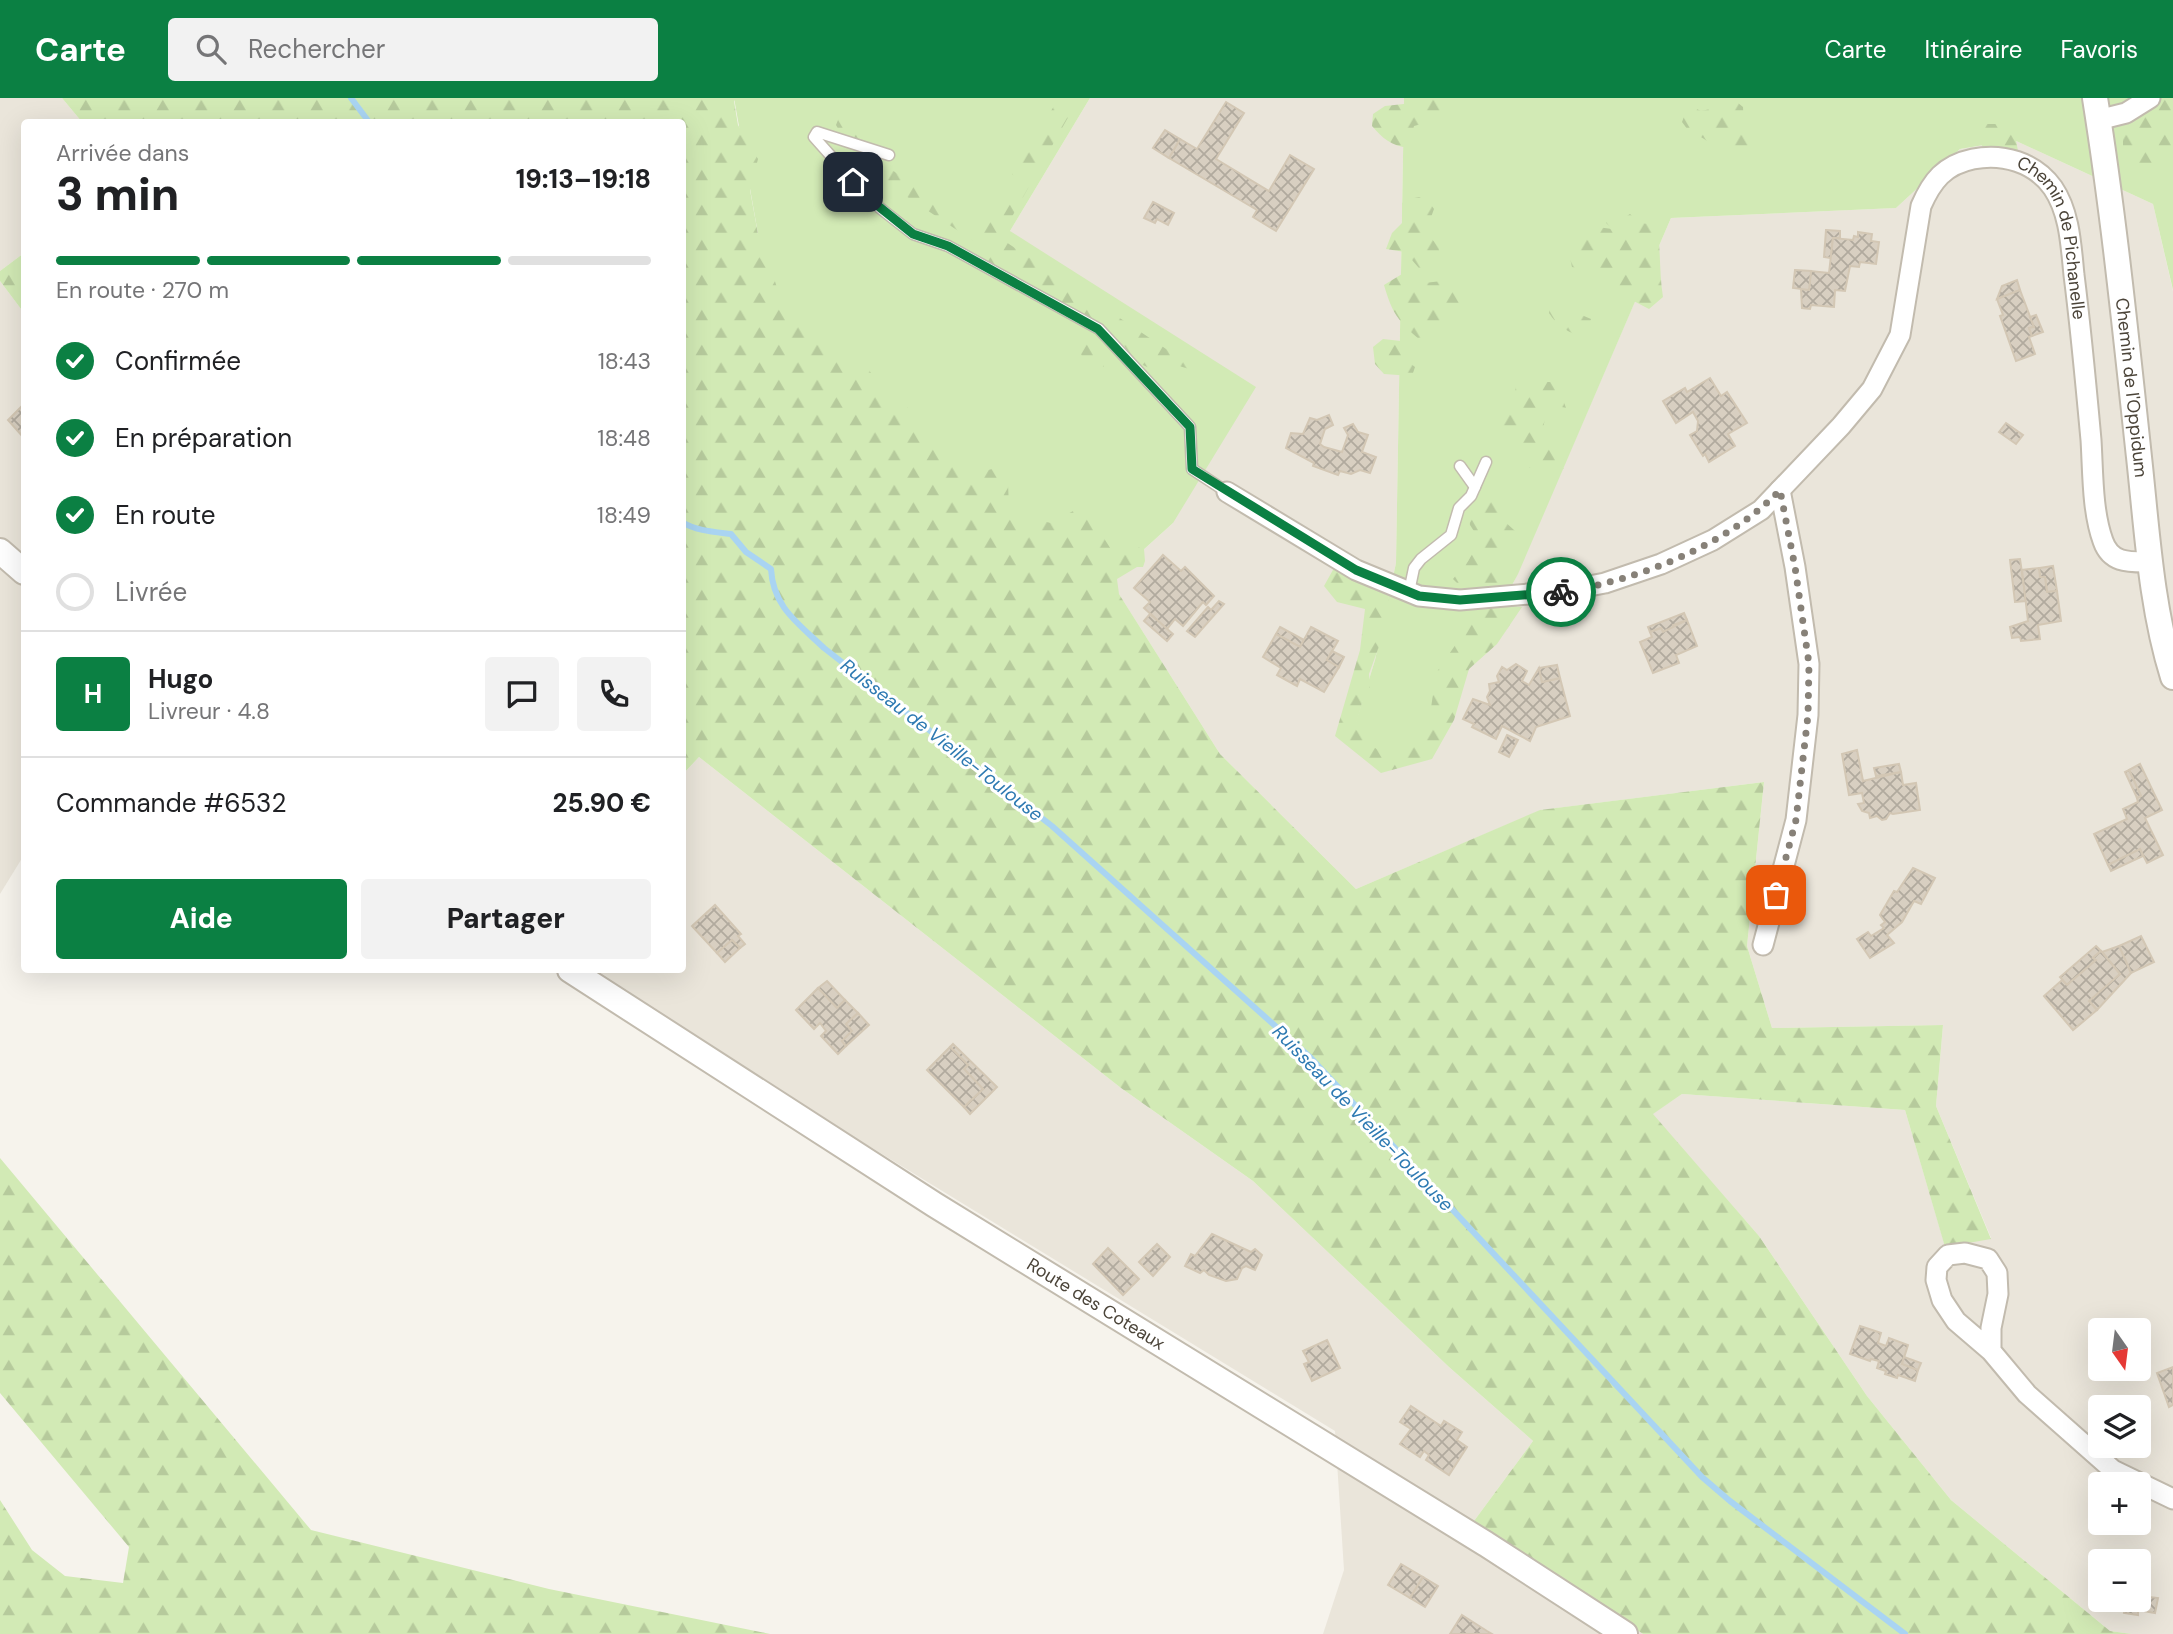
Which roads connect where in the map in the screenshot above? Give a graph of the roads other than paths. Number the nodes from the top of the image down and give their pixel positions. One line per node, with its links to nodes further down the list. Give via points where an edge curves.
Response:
1 (2150, 98): 2 (street, via 2126,113)
2 (2096, 109): 10 (street, Chemin de l'Oppidum)
3 (889, 155): 8 (lane, via 817,132 814,137 872,201 913,234 948,246 1098,329 1190,427 1192,469)
4 (1486, 462): 6 (lane)
5 (1460, 466): 6 (lane)
6 (1475, 487): 12 (lane, via 1459,508 1451,535 1414,568)
7 (1780, 490): 10 (street, Chemin de Pichanelle, via 1872,390 1888,361 1900,335 1921,206 1929,188 1955,163 2001,157 2024,163 2039,174 2053,187 2064,210 2102,539 2116,560); 12 (street, Chemin de Pichanelle, via 1761,510 1713,541 1605,583 1460,600); 14 (street, via 1809,664 1808,715 1796,820)
8 (1227, 492): 12 (street, Chemin de Pichanelle, via 1356,570)
9 (0, 551): 11 (street)
10 (2151, 562): 13 (street, Chemin de l'Oppidum)
11 (21, 569)
12 (1409, 592)
13 (2173, 677)
14 (1763, 945)
15 (575, 973): 18 (street, Route des Coteaux, via 968,1226)
16 (1990, 1351): 16 (street, via 1956,1321 1942,1300 1937,1267 1948,1255 1965,1253 1988,1259 1997,1273); 17 (street, via 2027,1394 2113,1470)
17 (2173, 1499)
18 (1625, 1634)

